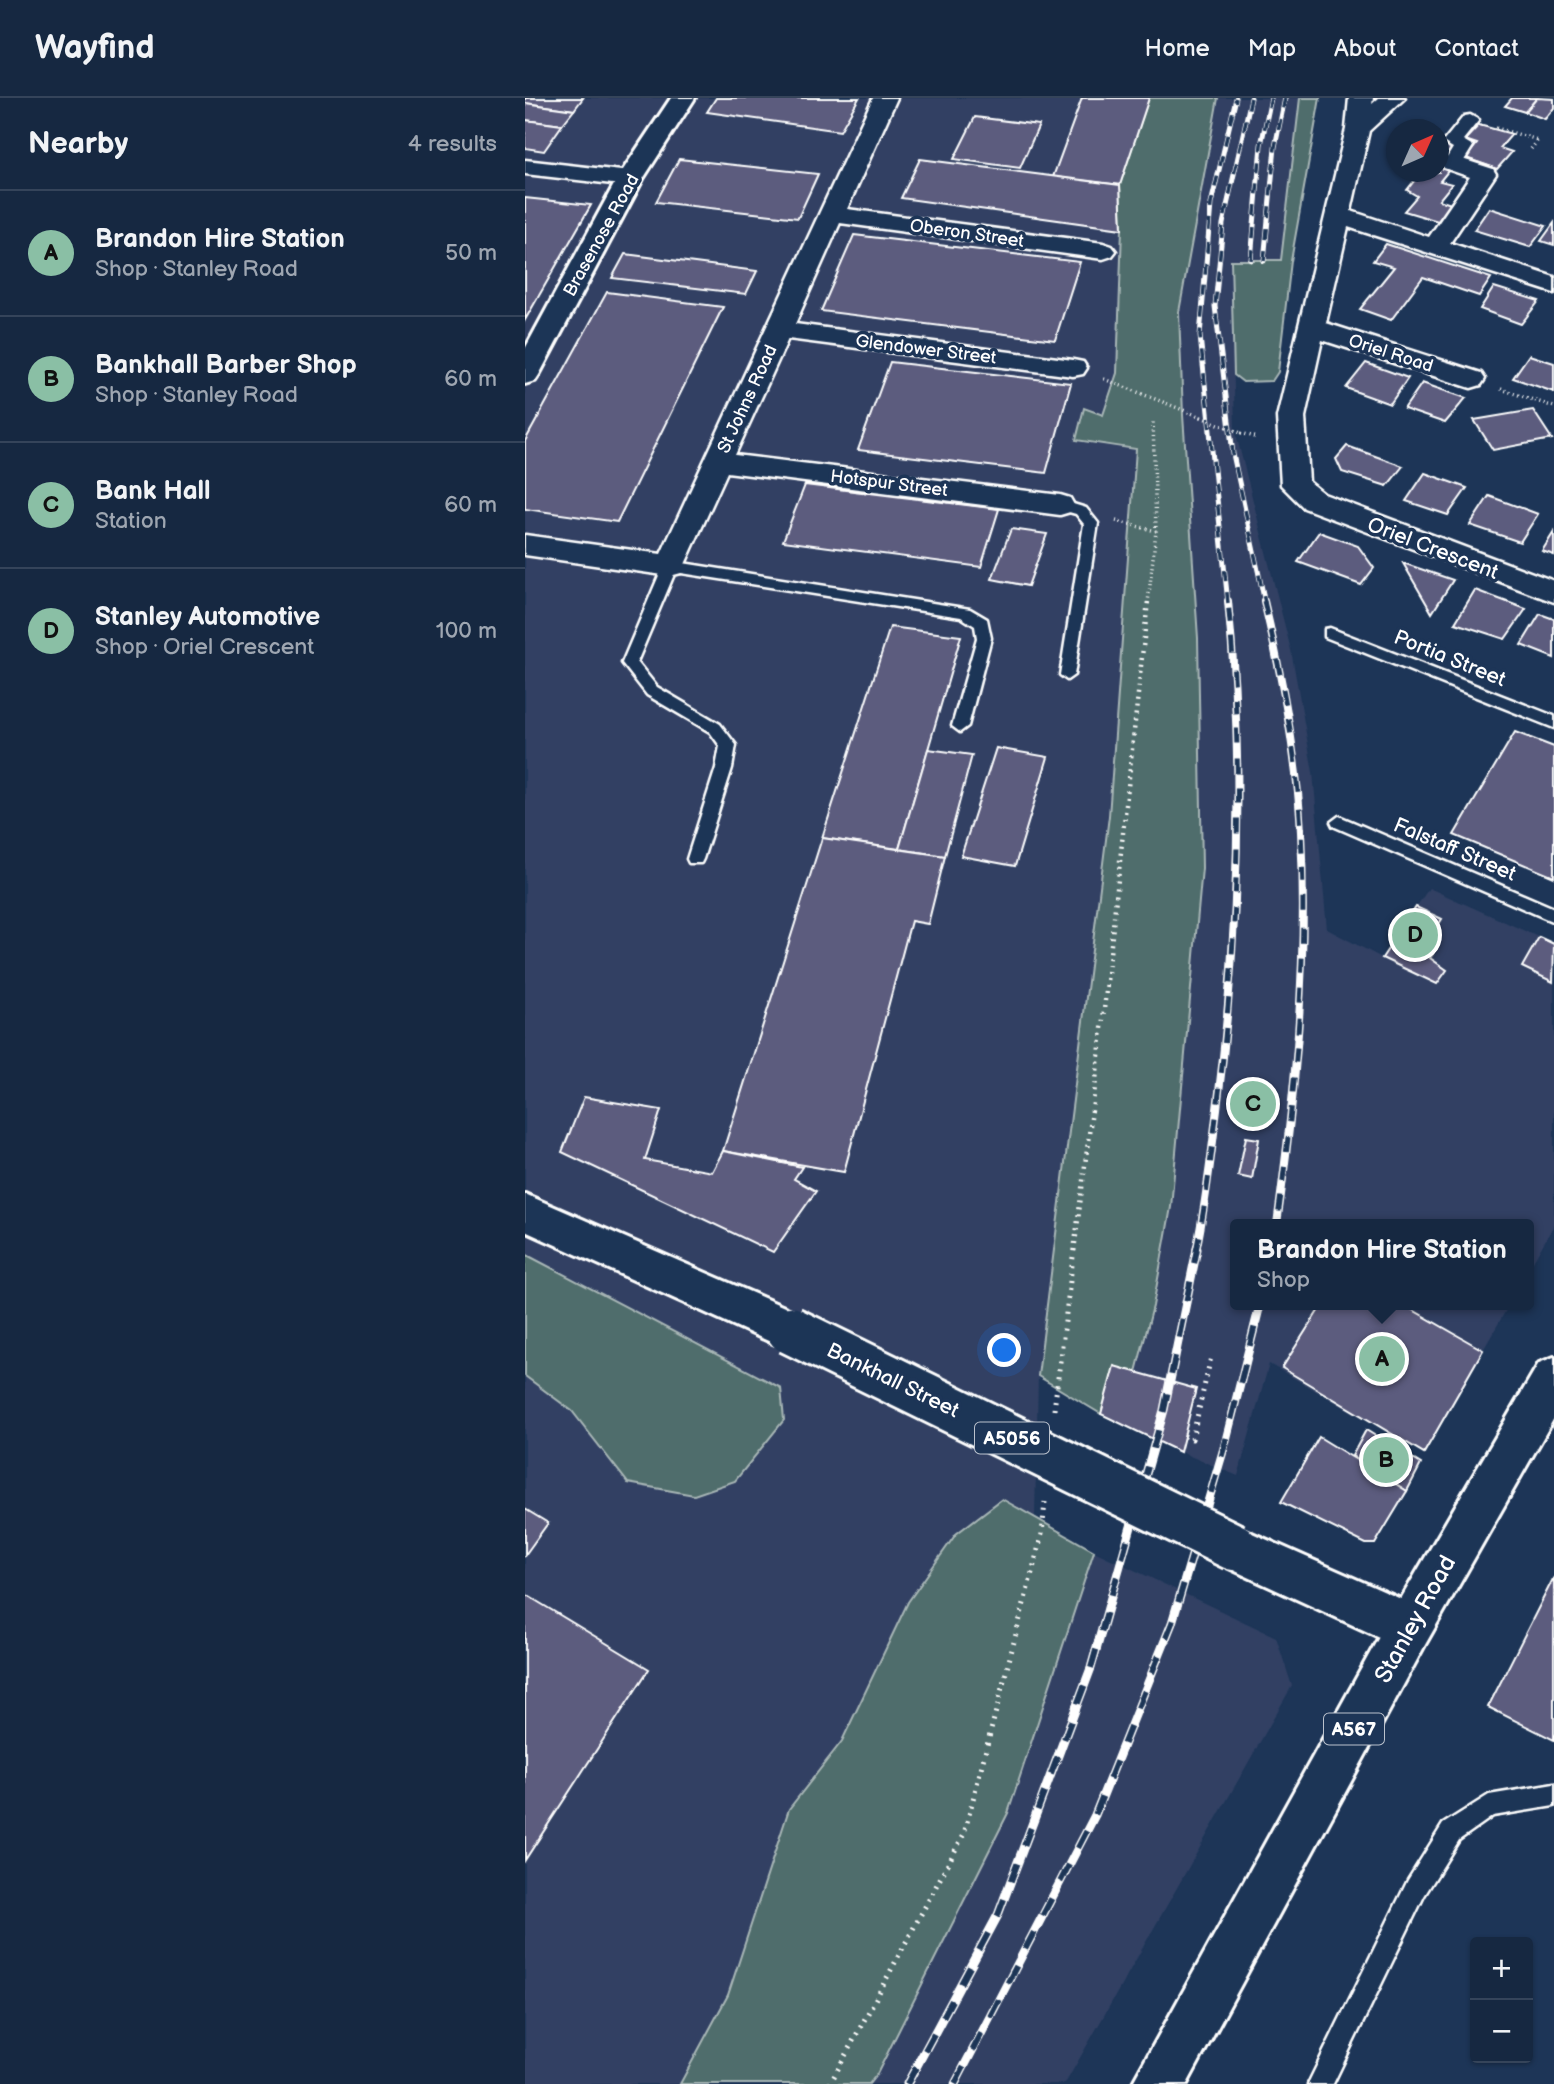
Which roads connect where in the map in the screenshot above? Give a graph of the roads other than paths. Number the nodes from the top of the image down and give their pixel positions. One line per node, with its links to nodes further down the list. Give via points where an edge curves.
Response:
1 (683, 98): 9 (main road, Brasenose Road)
2 (885, 98): 10 (street, St Johns Road)
3 (1361, 98): 6 (street)
4 (1393, 98): 6 (street)
5 (1470, 120): 7 (street, via 1452,142 1464,146)
6 (1357, 129): 11 (street)
7 (1453, 163): 12 (street, via 1493,177)
8 (525, 167): 9 (street)
9 (630, 179): 18 (main road, Brasenose Road)
10 (831, 214): 13 (street, Oberon Street); 16 (street, St Johns Road)
11 (1337, 215): 12 (street); 15 (street)
12 (1435, 247): 14 (street)
13 (1103, 251)
14 (1554, 285)
15 (1311, 327): 19 (street, Oriel Road); 24 (street, Oriel Crescent, via 1291,416 1295,485 1314,501)
16 (779, 330): 17 (street, Glendower Street); 20 (street, St Johns Road)
17 (1073, 368)
18 (525, 375)
19 (1471, 379)
20 (718, 462): 21 (street, Hotspur Street); 23 (street, St Johns Road)
21 (1060, 505): 26 (lane, via 1081,512 1091,523)
22 (525, 545): 23 (street)
23 (670, 566): 28 (lane, via 965,613 982,623 984,638); 30 (lane, via 629,663 652,691 715,728 728,745)
24 (1554, 592)
25 (1330, 633): 27 (lane, Portia Street)
26 (1067, 675)
27 (1554, 722)
28 (960, 726)
29 (1339, 822): 31 (lane, Falstaff Street)
30 (695, 859)
31 (1554, 915)
32 (525, 1212): 34 (main road, Bankhall Street / A5056, bridge, via 790,1330 1234,1547)
33 (1554, 1377): 34 (main road, Stanley Road / A567)
34 (1410, 1627): 36 (main road, Stanley Road / A567)
35 (1554, 1795): 37 (lane, via 1489,1806 1451,1832 1416,1888)
36 (1158, 2084)
37 (1320, 2084)

